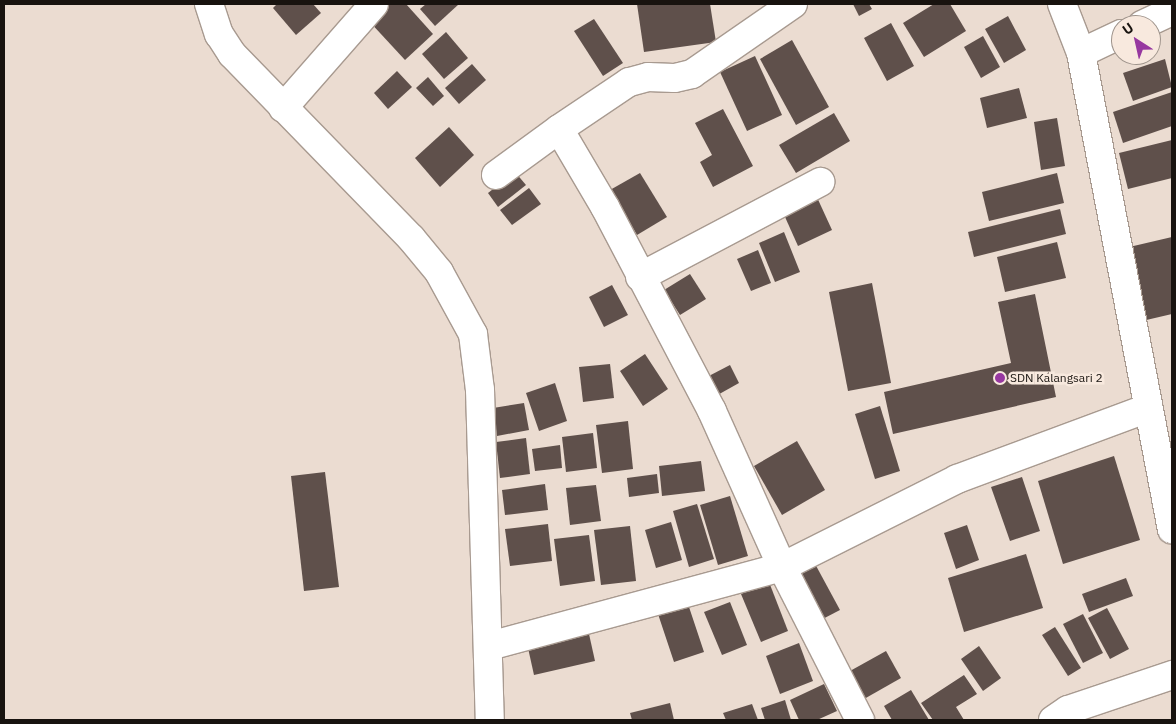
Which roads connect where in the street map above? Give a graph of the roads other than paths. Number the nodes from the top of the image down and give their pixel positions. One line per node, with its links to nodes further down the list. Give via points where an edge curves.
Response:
1 (209, 4): 7 (street, via 225,44)
2 (374, 4): 7 (street)
3 (793, 4): 8 (street, via 698,70 683,77 658,76 629,82)
4 (1062, 4): 6 (street)
5 (1111, 39): 6 (street)
6 (1080, 53): 12 (street)
7 (283, 108): 15 (street, via 421,250 439,272 473,334 480,390)
8 (559, 129): 9 (street); 11 (street, via 605,207)
9 (496, 175)
10 (820, 182): 11 (street)
11 (640, 277): 14 (street, via 724,435)
12 (1148, 408): 13 (street); 14 (street, via 957,480)
13 (1172, 529)
14 (782, 567): 15 (street); 18 (street)
15 (489, 646): 17 (street)
16 (1172, 675): 19 (street, via 1068,710)
17 (490, 720)
18 (860, 720)
19 (1053, 720)

